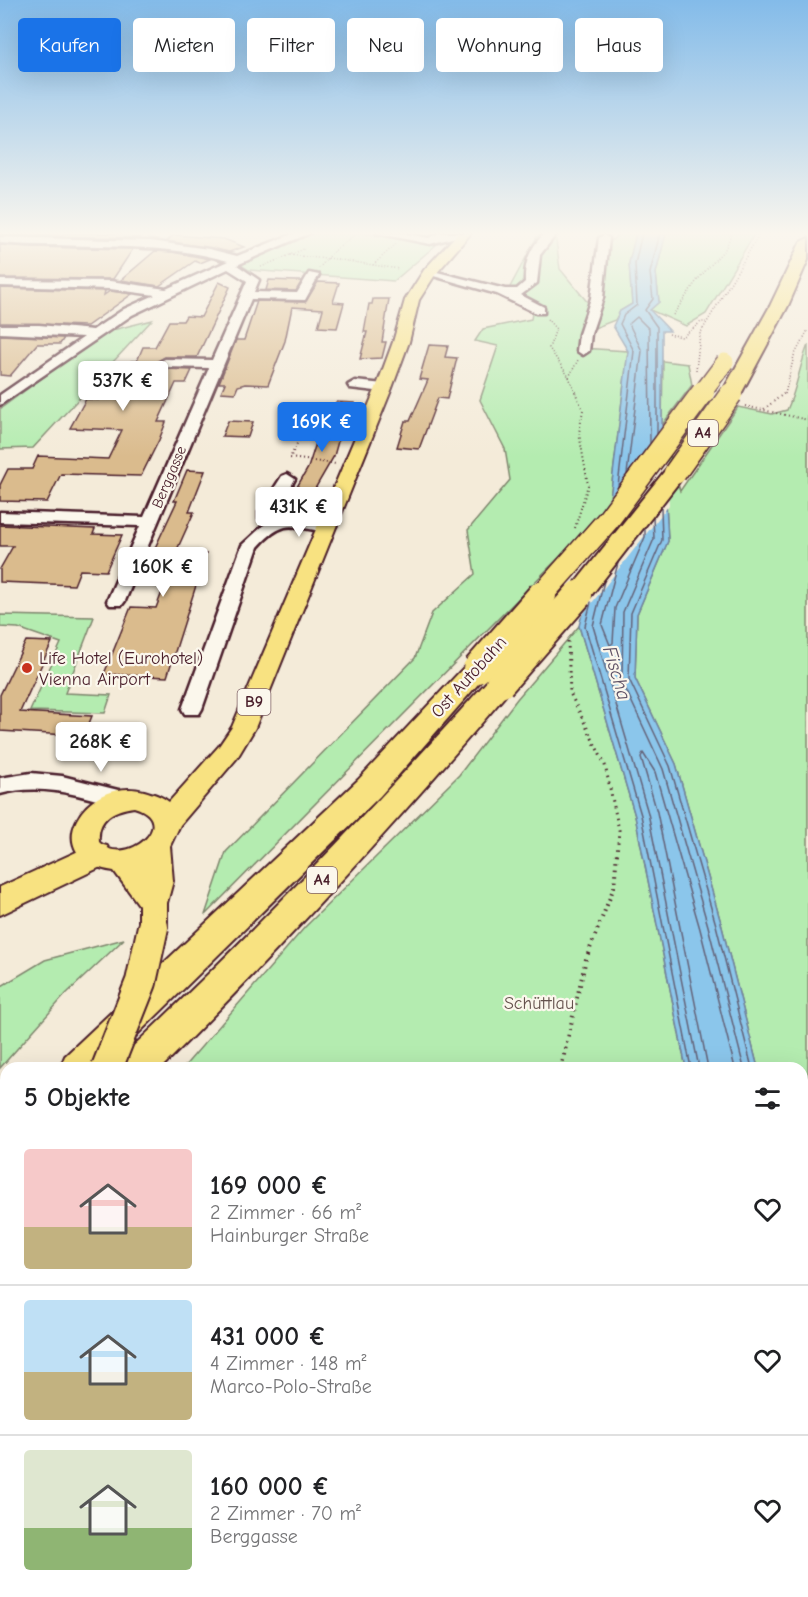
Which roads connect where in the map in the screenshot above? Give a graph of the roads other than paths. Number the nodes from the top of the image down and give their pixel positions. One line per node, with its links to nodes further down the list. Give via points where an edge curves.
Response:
1 (137, 308): 9 (street)
2 (242, 308): 13 (street, Berggasse)
3 (410, 308): 17 (main road, B9)
4 (536, 308): 7 (street)
5 (594, 308): 10 (street)
6 (778, 308): 25 (highway, Ost Autobahn / A4, bridge, via 737,400 543,638)
7 (540, 310)
8 (0, 329): 9 (street)
9 (93, 334): 16 (street)
10 (583, 351)
11 (728, 357): 25 (highway, Ost Autobahn / A4, bridge)
12 (165, 363): 13 (street)
13 (218, 364): 21 (street, Berggasse)
14 (0, 385): 16 (street)
15 (355, 385): 17 (street)
16 (18, 388): 18 (street)
17 (384, 388): 23 (main road, B9)
18 (0, 401)
19 (287, 479): 22 (street, via 267,512 267,518)
20 (0, 517): 21 (street)
21 (150, 522): 24 (street, Berggasse)
22 (275, 524): 23 (street, via 294,520); 26 (street, via 250,545)
23 (328, 526): 27 (main road, B9, via 243,728)
24 (116, 602)
25 (489, 676): 37 (highway, Ost Autobahn / A4); 39 (highway, Ost Autobahn / A4, via 384,816 229,978)
26 (192, 710)
27 (208, 774): 30 (main road, B9); 31 (main road, B9)
28 (0, 786): 29 (street, via 31,779)
29 (69, 786): 30 (street); 32 (street)
30 (134, 799): 31 (main road, via 160,807); 32 (main road, B9, via 102,807)
31 (168, 821): 33 (main road, B9, via 166,834)
32 (99, 842): 33 (main road, via 141,856); 34 (highway); 35 (highway); 36 (main road)
33 (157, 846): 36 (main road, B9, via 159,881)
34 (0, 882)
35 (0, 902)
36 (153, 915): 38 (main road, B9, bridge, via 151,948 140,990)
37 (84, 1062)
38 (110, 1062)
39 (142, 1062)

